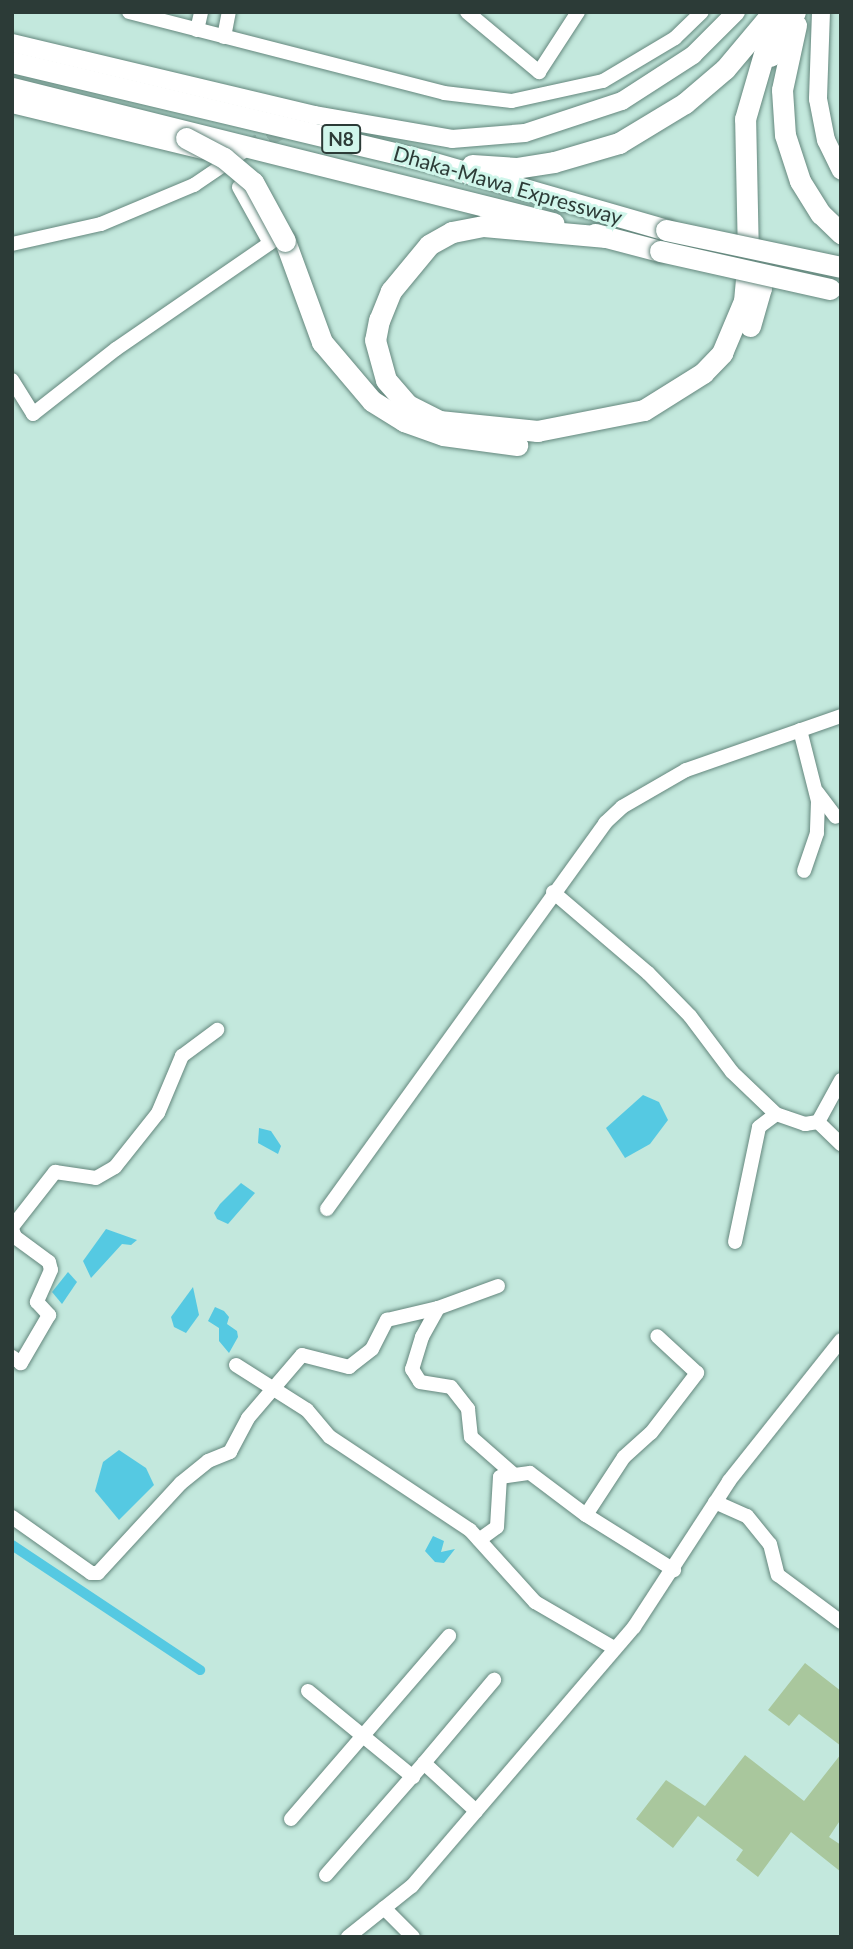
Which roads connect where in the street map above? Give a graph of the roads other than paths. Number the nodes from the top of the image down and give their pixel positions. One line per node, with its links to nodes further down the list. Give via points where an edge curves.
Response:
1 (128, 12): 11 (street)
2 (201, 12): 11 (street)
3 (229, 12): 12 (street)
4 (467, 12): 10 (street, via 539,72)
5 (702, 12): 12 (street, via 675,38 603,81 512,101 444,93)
6 (736, 12): 13 (main road, via 693,55 646,89 539,130 452,139 308,117)
7 (774, 12): 19 (highway, via 725,69 685,103 619,143 516,168); 23 (highway, via 745,119 748,257 744,301 722,353 703,373 644,410 537,431 439,421 408,405 386,380 375,340 379,320 391,291 429,245 483,226)
8 (796, 12): 17 (highway, bridge, via 772,52 757,107 761,288 748,334 710,383 654,418 584,439 540,446 488,444 404,421 372,401 322,342 285,241 253,182 224,158); 22 (highway, via 782,90 785,135 800,181 821,214)
9 (821, 12): 20 (main road, via 819,109 826,140)
10 (570, 15)
11 (197, 30): 12 (street)
12 (224, 37)
13 (12, 44)
14 (12, 62): 19 (highway, Dhaka-Mawa Expressway / N8)
15 (12, 88): 17 (highway, Dhaka-Mawa Expressway / N8)
16 (12, 104): 18 (main road, via 196,149)
17 (154, 122): 23 (highway, Dhaka-Mawa Expressway / N8)
18 (244, 151): 24 (street, via 194,185 101,224)
19 (424, 160): 25 (highway, Dhaka-Mawa Expressway / N8, bridge, via 666,230)
20 (841, 171)
21 (239, 187): 27 (street, via 270,243 127,341 33,414)
22 (841, 233)
23 (606, 237): 26 (highway, Dhaka-Mawa Expressway / N8, bridge)
24 (12, 244)
25 (841, 267)
26 (836, 290)
27 (12, 380)
28 (841, 716): 29 (street)
29 (800, 730): 30 (street); 33 (street, via 686,770 622,807)
30 (816, 791): 31 (street); 32 (street, via 817,833)
31 (836, 817)
32 (804, 871)
33 (553, 892): 36 (street, via 648,973 690,1016 732,1072); 39 (street)
34 (217, 1030): 40 (street, via 182,1056 158,1113 115,1167 96,1178 55,1172)
35 (841, 1080): 37 (street)
36 (776, 1114): 37 (street, via 805,1124); 41 (street, via 759,1127)
37 (818, 1122): 38 (street)
38 (841, 1144)
39 (327, 1209)
40 (12, 1228): 46 (street, via 15,1237 49,1262 51,1270 37,1302 49,1315 21,1363)
41 (735, 1242)
42 (498, 1286): 43 (street)
43 (438, 1308): 48 (street, via 387,1320 372,1349 349,1367 302,1356); 49 (street, via 412,1369 420,1382 451,1387 468,1409 471,1437)
44 (657, 1336): 51 (street, via 697,1373 651,1433 624,1457)
45 (841, 1340): 50 (street)
46 (12, 1357)
47 (236, 1366): 48 (street)
48 (274, 1387): 52 (street, via 247,1418 230,1452 208,1461 181,1483 98,1573 91,1573); 53 (street, via 307,1410 330,1437)
49 (512, 1473): 51 (street, via 530,1473); 53 (street, via 500,1477 497,1527)
50 (715, 1502): 54 (street); 55 (street, via 747,1516 770,1544 778,1575)
51 (586, 1516): 54 (street)
52 (12, 1517)
53 (479, 1540): 57 (street, via 535,1602)
54 (674, 1570): 57 (street)
55 (841, 1622)
56 (449, 1636): 60 (street)
57 (614, 1648): 63 (street)
58 (494, 1680): 61 (street)
59 (308, 1691): 60 (street)
60 (362, 1735): 62 (street); 64 (street)
61 (424, 1763): 62 (street); 63 (street)
62 (413, 1777): 65 (street)
63 (476, 1811): 66 (street, via 412,1886)
64 (291, 1819)
65 (326, 1875)
66 (384, 1908): 67 (street); 68 (street)
67 (348, 1937)
68 (413, 1937)

